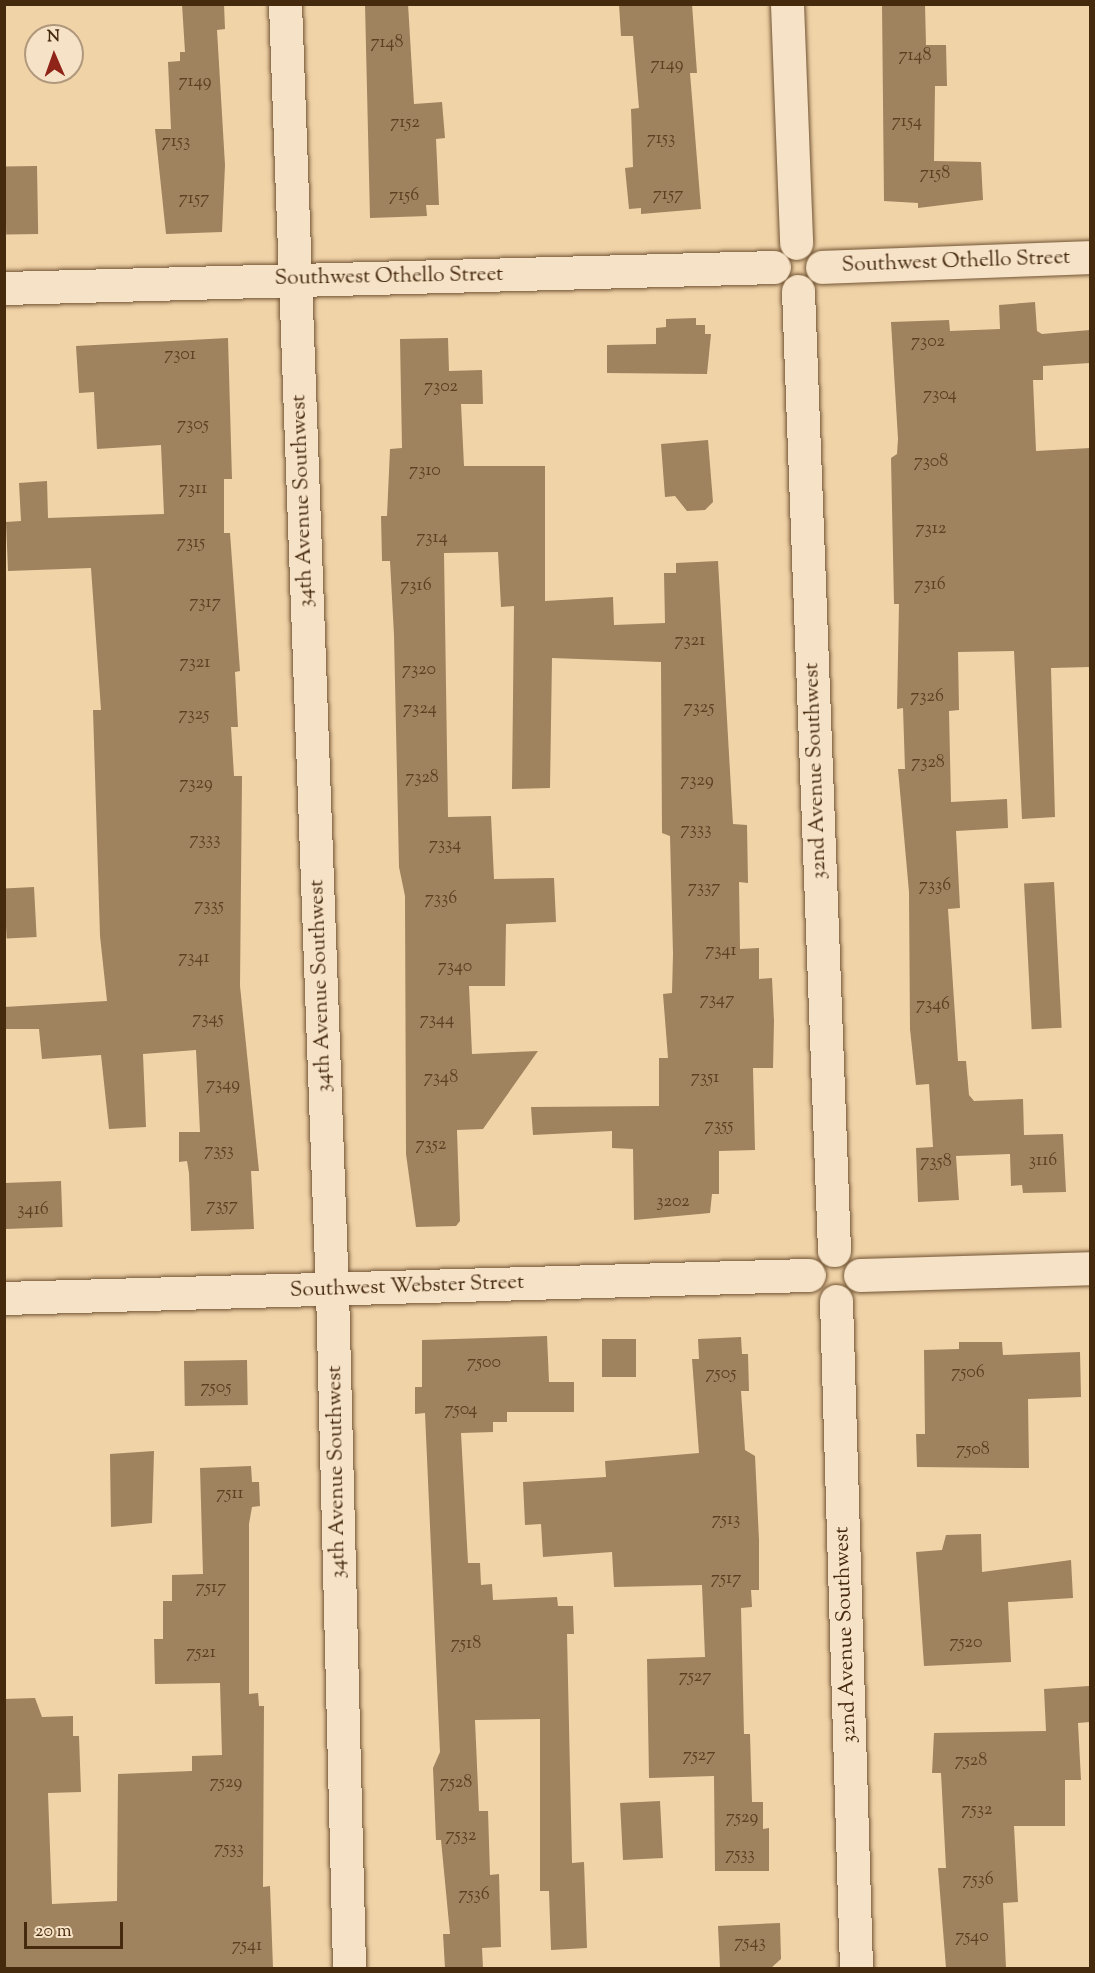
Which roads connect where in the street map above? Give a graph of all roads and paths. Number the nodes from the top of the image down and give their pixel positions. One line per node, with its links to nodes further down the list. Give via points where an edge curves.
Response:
1 (285, 4): 7 (street, 34th Avenue Southwest)
2 (787, 4): 3 (street)
3 (796, 243): 5 (street, via 782,248); 6 (street, via 816,251)
4 (1090, 257): 6 (street, Southwest Othello Street)
5 (774, 267): 7 (street, Southwest Othello Street); 9 (street, via 782,286)
6 (822, 267): 9 (street, via 813,285)
7 (295, 280): 8 (street, Southwest Othello Street); 14 (street, 34th Avenue Southwest)
8 (4, 288)
9 (798, 291): 10 (street, 32nd Avenue Southwest)
10 (834, 1250): 12 (street, via 816,1258); 13 (street, via 855,1260)
11 (1090, 1268): 13 (street)
12 (809, 1275): 14 (street, Southwest Webster Street); 16 (street, via 817,1295)
13 (860, 1275): 16 (street, via 854,1294)
14 (332, 1290): 15 (street, Southwest Webster Street); 17 (street, 34th Avenue Southwest)
15 (4, 1298)
16 (836, 1301): 18 (street, 32nd Avenue Southwest)
17 (349, 1968)
18 (856, 1968)

